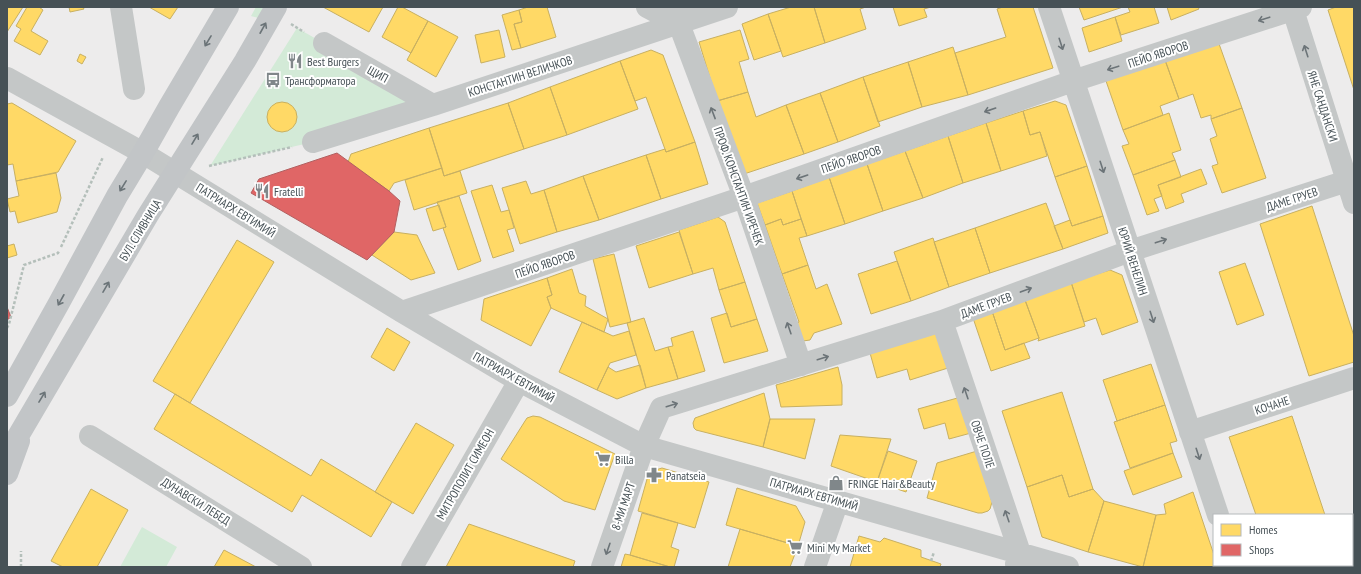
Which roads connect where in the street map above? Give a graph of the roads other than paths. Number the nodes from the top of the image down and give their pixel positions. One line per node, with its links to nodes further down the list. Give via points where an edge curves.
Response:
1 (121, 7): 12 (street)
2 (228, 7): 15 (main road, one-way to 15)
3 (647, 7): 8 (street)
4 (727, 7): 8 (street, КОНСТАНТИН ВЕЛИЧКОВ)
5 (1048, 7): 11 (street, ЮРИЙ ВЕНЕЛИН, one-way to 11)
6 (1297, 8): 11 (street, ПЕЙО ЯВОРОВ, one-way to 11); 17 (street, ЯНЕ САНДАНСКИ, one-way to 6)
7 (274, 10): 16 (main road, БУЛ. СЛИВНИЦА, one-way to 7)
8 (679, 16): 13 (street, КОНСТАНТИН ВЕЛИЧКОВ); 18 (street, ПРОФ. КОНСТАНТИН ИРЕЧЕК, one-way to 8)
9 (324, 43): 13 (street, ЩИП)
10 (7, 78): 15 (street, ПАТРИАРХ ЕВТИМИЙ)
11 (1073, 81): 18 (street, ПЕЙО ЯВОРОВ, one-way to 18); 20 (street, ЮРИЙ ВЕНЕЛИН, one-way to 20)
12 (134, 90)
13 (433, 105): 14 (street, КОНСТАНТИН ВЕЛИЧКОВ)
14 (313, 142)
15 (143, 153): 16 (street, ПАТРИАРХ ЕВТИМИЙ); 26 (main road, one-way to 26)
16 (175, 172): 21 (street, ПАТРИАРХ ЕВТИМИЙ); 27 (main road, БУЛ. СЛИВНИЦА, one-way to 16)
17 (1347, 181): 19 (street, ЯНЕ САНДАНСКИ); 20 (street, ДАМЕ ГРУЕВ, one-way to 17)
18 (744, 197): 21 (street, ПЕЙО ЯВОРОВ); 23 (street, ПРОФ. КОНСТАНТИН ИРЕЧЕК, one-way to 18)
19 (1354, 203)
20 (1130, 251): 22 (street, ДАМЕ ГРУЕВ, one-way to 20); 28 (street, ЮРИЙ ВЕНЕЛИН, one-way to 28)
21 (402, 312): 25 (street, ПАТРИАРХ ЕВТИМИЙ)
22 (942, 321): 23 (street, ДАМЕ ГРУЕВ, one-way to 22); 35 (street, ОВЧЕ ПОЛЕ, one-way to 22)
23 (801, 364): 30 (street, ДАМЕ ГРУЕВ, one-way to 23, via 661,408)
24 (1354, 378): 28 (street, КОЧАНЕ)
25 (518, 381): 30 (street, ПАТРИАРХ ЕВТИМИЙ); 37 (street, МИТРОПОЛИТ СИМЕОН)
26 (7, 396)
27 (24, 427): 31 (main road, БУЛ. СЛИВНИЦА); 32 (main road)
28 (1190, 432): 34 (street, ЮРИЙ ВЕНЕЛИН, one-way to 34)
29 (90, 436): 36 (street, ДУНАВСКИ ЛЕБЕД)
30 (644, 446): 33 (street, ПАТРИАРХ ЕВТИМИЙ); 38 (street, 8-МИ МАРТ, one-way to 38)
31 (7, 455)
32 (7, 474)
33 (838, 501): 35 (street, ПАТРИАРХ ЕВТИМИЙ); 39 (street)
34 (1218, 514)
35 (1017, 560): 40 (street, ПАТРИАРХ ЕВТИМИЙ)
36 (301, 567)
37 (412, 567)
38 (602, 567)
39 (815, 567)
40 (1068, 567)

